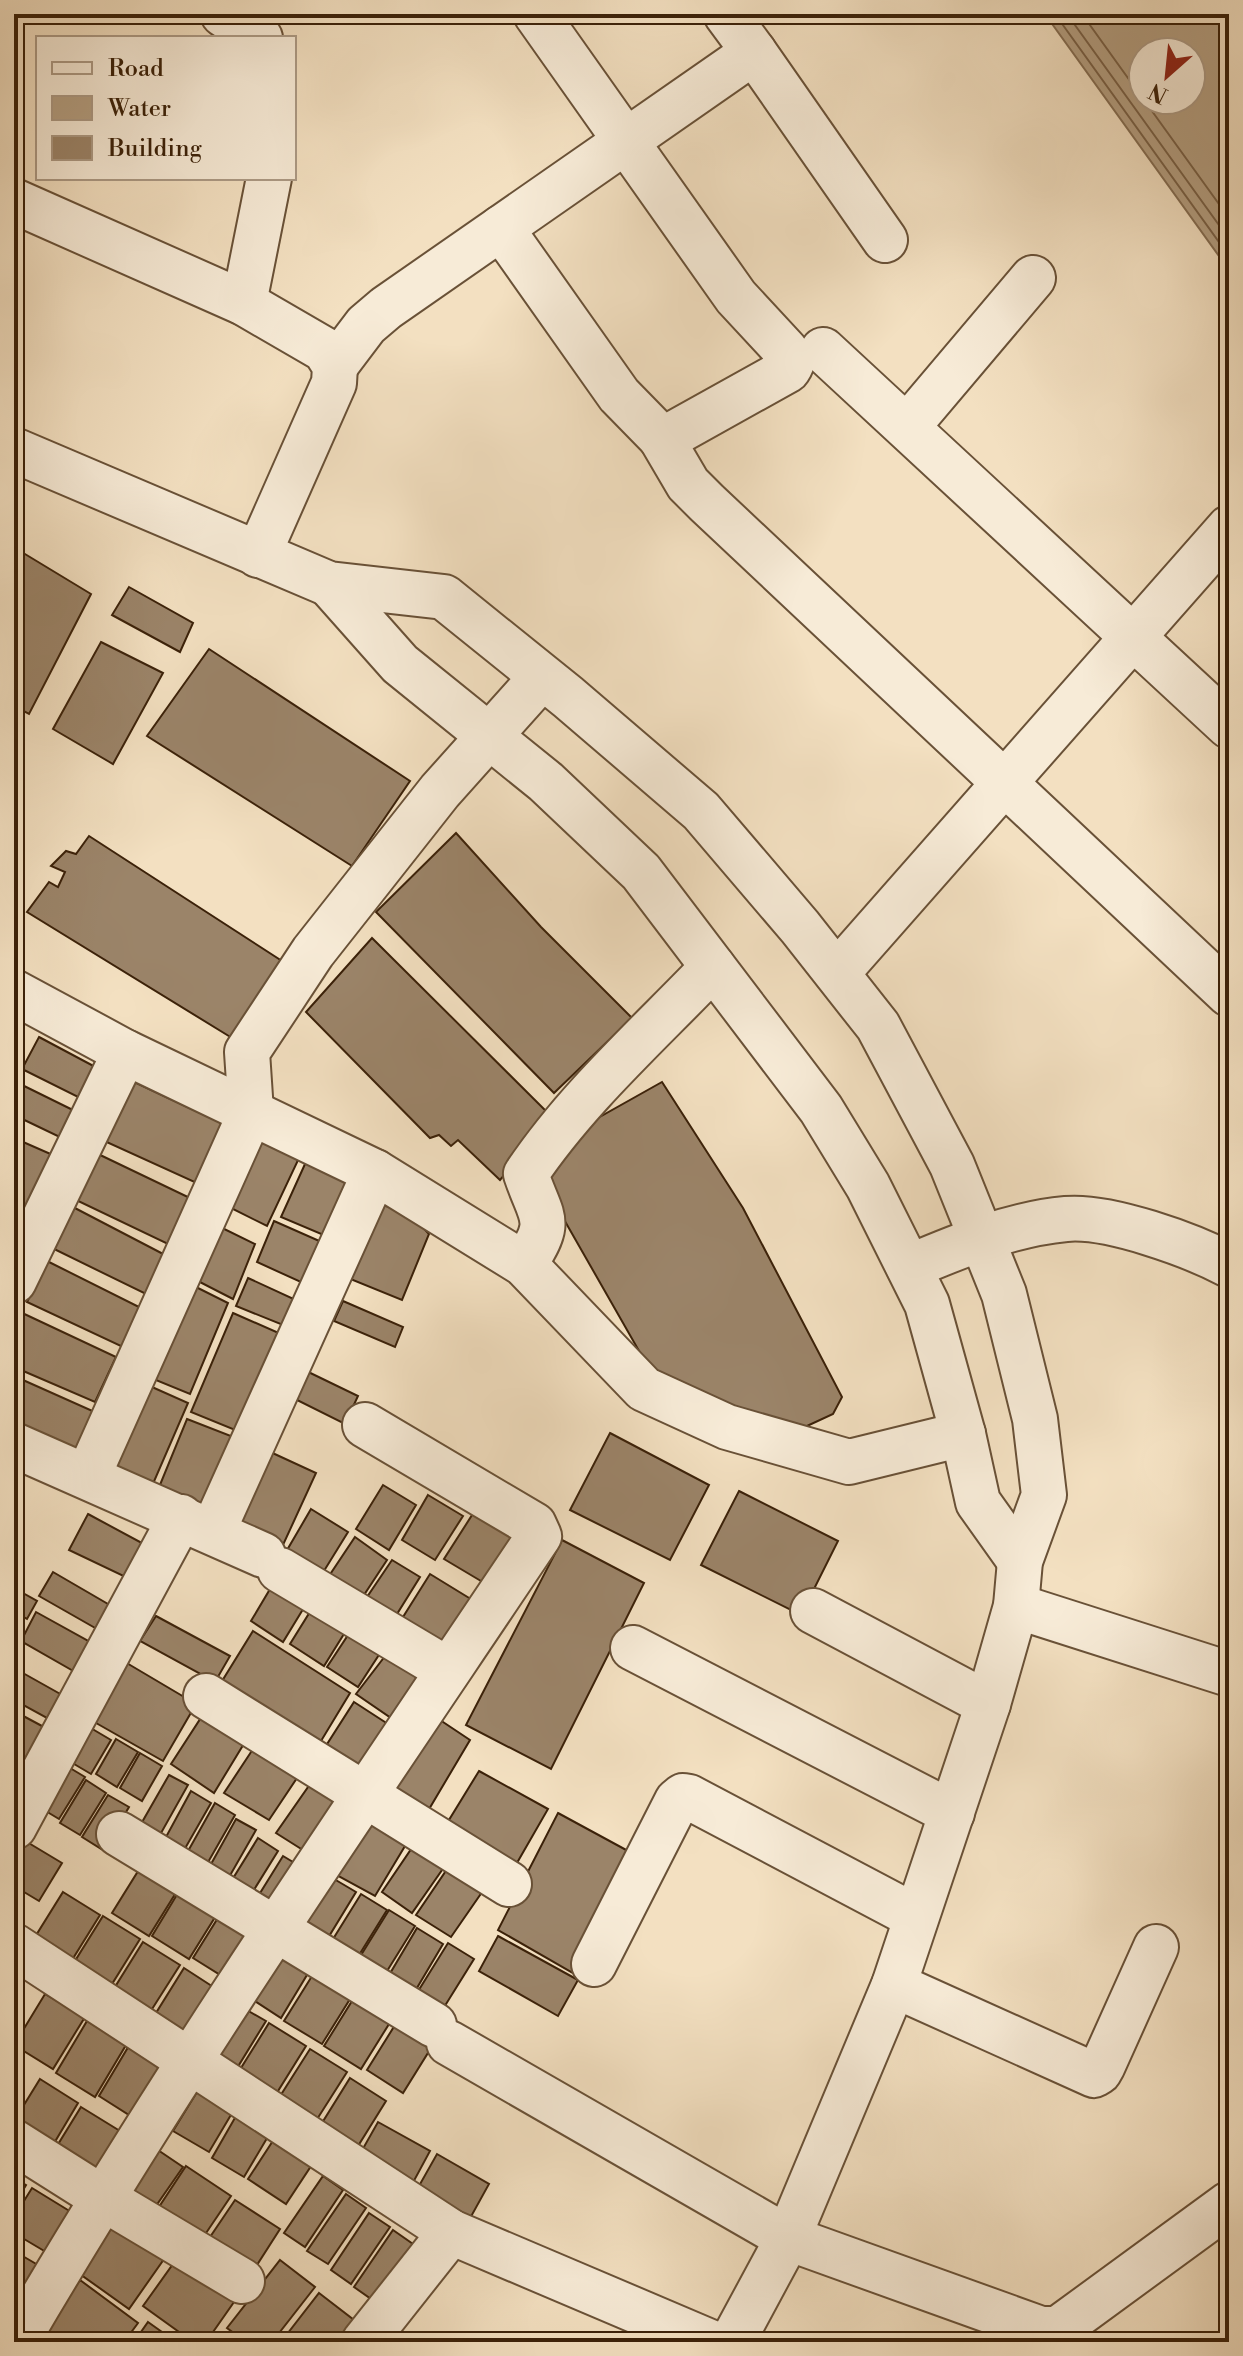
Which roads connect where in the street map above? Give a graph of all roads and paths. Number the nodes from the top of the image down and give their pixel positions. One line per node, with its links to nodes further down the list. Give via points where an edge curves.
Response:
1 (223, 14): 4 (street)
2 (536, 14): 6 (street)
3 (726, 14): 5 (street)
4 (257, 36)
5 (754, 52): 6 (street); 10 (street)
6 (626, 142): 9 (street); 16 (street, via 736,297 791,359 788,370)
7 (269, 180): 12 (street)
8 (14, 201): 12 (street)
9 (501, 228): 14 (street, via 366,325); 16 (street, via 619,395)
10 (885, 240)
11 (1033, 278): 15 (street)
12 (244, 303): 14 (street, via 325,350)
13 (823, 350): 15 (street)
14 (335, 366): 19 (street, via 334,383)
15 (907, 427): 21 (street)
16 (661, 438): 25 (street, via 688,484)
17 (14, 450): 19 (street)
18 (1229, 528): 21 (street)
19 (258, 555): 20 (street)
20 (329, 584): 22 (street, via 444,597); 24 (street, via 400,664)
21 (1134, 636): 23 (street); 25 (street)
22 (542, 677): 24 (street); 27 (street, via 701,811)
23 (1229, 726)
24 (487, 736): 26 (street, via 546,782 641,872); 31 (street, via 313,952 247,1052)
25 (1005, 782): 27 (street); 29 (street)
26 (713, 967): 34 (street, via 586,1100 526,1174 545,1219 542,1239); 36 (street, via 821,1109)
27 (837, 973): 33 (street, via 878,1026 952,1165)
28 (14, 992): 30 (street)
29 (1229, 994)
30 (125, 1052): 31 (street); 37 (street)
31 (251, 1112): 32 (street); 41 (street)
32 (375, 1172): 34 (street); 42 (street)
33 (981, 1237): 35 (street, via 1067,1219 1127,1225); 36 (street); 43 (street, via 1004,1294 1035,1419 1044,1495)
34 (524, 1264): 39 (street, via 644,1389 727,1427 849,1462)
35 (1229, 1265)
36 (909, 1267): 39 (street, via 927,1304)
37 (14, 1281)
38 (365, 1425): 47 (street, via 537,1530 539,1536)
39 (963, 1434): 43 (street, via 978,1502)
40 (14, 1445): 41 (street)
41 (88, 1476): 42 (street)
42 (197, 1524): 47 (street, via 272,1562); 53 (street)
43 (1020, 1561): 44 (street)
44 (1016, 1606): 48 (street); 50 (street)
45 (813, 1611): 50 (street)
46 (633, 1648): 52 (street)
47 (448, 1670): 51 (street)
48 (1229, 1674)
49 (206, 1696): 51 (street)
50 (988, 1704): 52 (street)
51 (367, 1795): 55 (street); 57 (street)
52 (952, 1813): 56 (street)
53 (14, 1827)
54 (119, 1834): 57 (street)
55 (509, 1884)
56 (916, 1917): 60 (street, via 683,1796); 61 (street)
57 (276, 1928): 62 (street); 67 (street, via 442,2034)
58 (14, 1946): 62 (street)
59 (1156, 1947): 61 (street, via 1094,2075)
60 (594, 1964)
61 (894, 1985): 67 (street)
62 (190, 2059): 64 (street); 66 (street)
63 (14, 2142): 64 (street)
64 (101, 2197): 68 (street); 70 (street)
65 (1229, 2204): 69 (street)
66 (451, 2232): 71 (street); 72 (street)
67 (788, 2238): 69 (street, via 1041,2329); 73 (street)
68 (242, 2281)
69 (1074, 2336)
70 (21, 2337)
71 (364, 2342)
72 (710, 2342)
73 (732, 2342)

